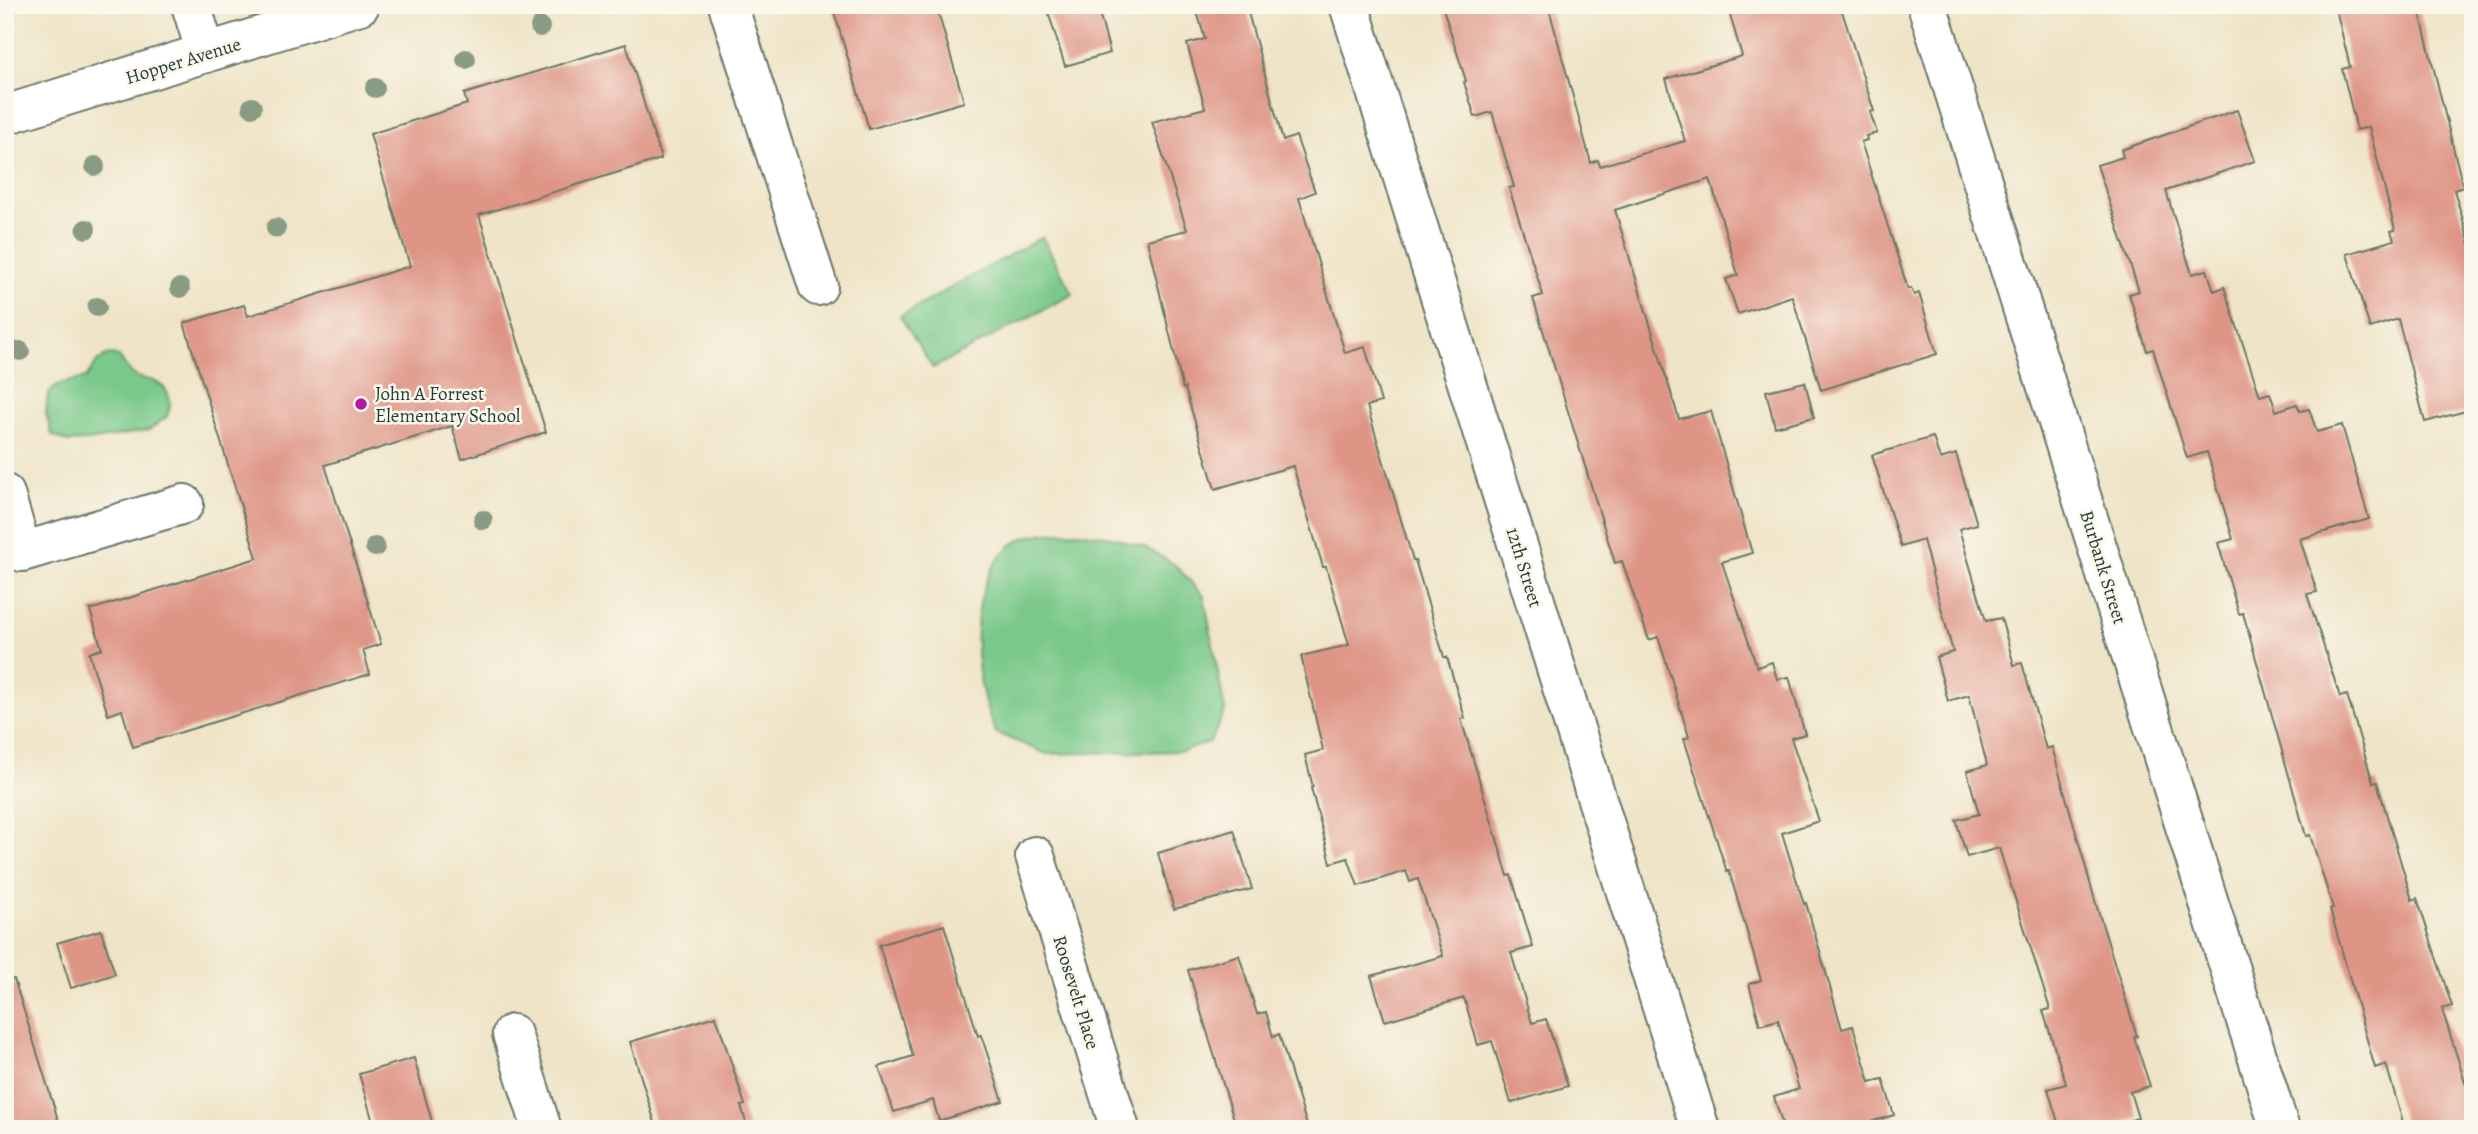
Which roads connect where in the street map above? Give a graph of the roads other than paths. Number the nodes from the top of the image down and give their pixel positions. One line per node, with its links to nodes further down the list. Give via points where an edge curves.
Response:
1 (191, 5): 6 (street)
2 (360, 5): 6 (street, Hopper Avenue)
3 (728, 5): 8 (street)
4 (1349, 5): 15 (street, 12th Street)
5 (1927, 5): 16 (street, Burbank Street)
6 (206, 53): 7 (street, Hopper Avenue)
7 (5, 115)
8 (818, 286)
9 (5, 494): 10 (street, via 22,552)
10 (184, 504)
11 (1035, 856): 14 (street, Roosevelt Place)
12 (512, 1034): 13 (street)
13 (542, 1129)
14 (1120, 1129)
15 (1700, 1129)
16 (2280, 1129)

